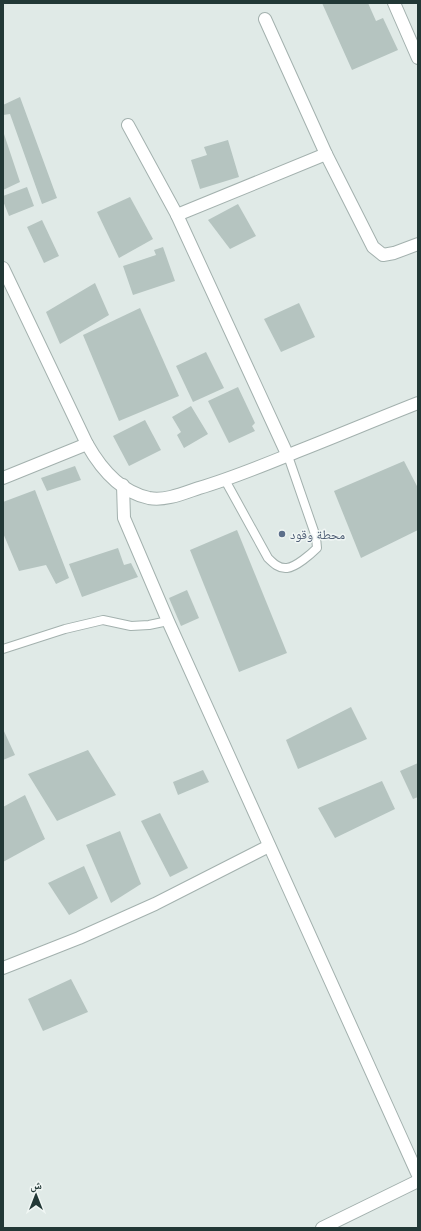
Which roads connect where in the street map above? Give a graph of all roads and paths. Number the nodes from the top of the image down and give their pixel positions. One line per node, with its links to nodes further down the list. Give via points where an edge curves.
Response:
1 (394, 3): 3 (street)
2 (265, 19): 5 (street)
3 (418, 58)
4 (128, 126): 6 (street)
5 (326, 154): 6 (street); 7 (street, via 373,247 384,255)
6 (177, 215): 11 (street)
7 (418, 244)
8 (3, 268): 10 (street)
9 (418, 403): 11 (street)
10 (87, 444): 12 (street); 14 (street, via 106,472)
11 (288, 456): 13 (street); 13 (lane, via 316,537 317,548 309,557 287,568 276,566 268,558)
12 (3, 478)
13 (225, 480): 14 (street, via 166,498 134,494)
14 (123, 485): 15 (street, via 124,518)
15 (168, 621): 16 (lane, via 131,626 103,620); 17 (street)
16 (3, 649)
17 (269, 846): 18 (street, via 155,904); 19 (street)
18 (3, 968)
19 (418, 1175)
20 (418, 1181): 21 (street)
21 (322, 1228)

